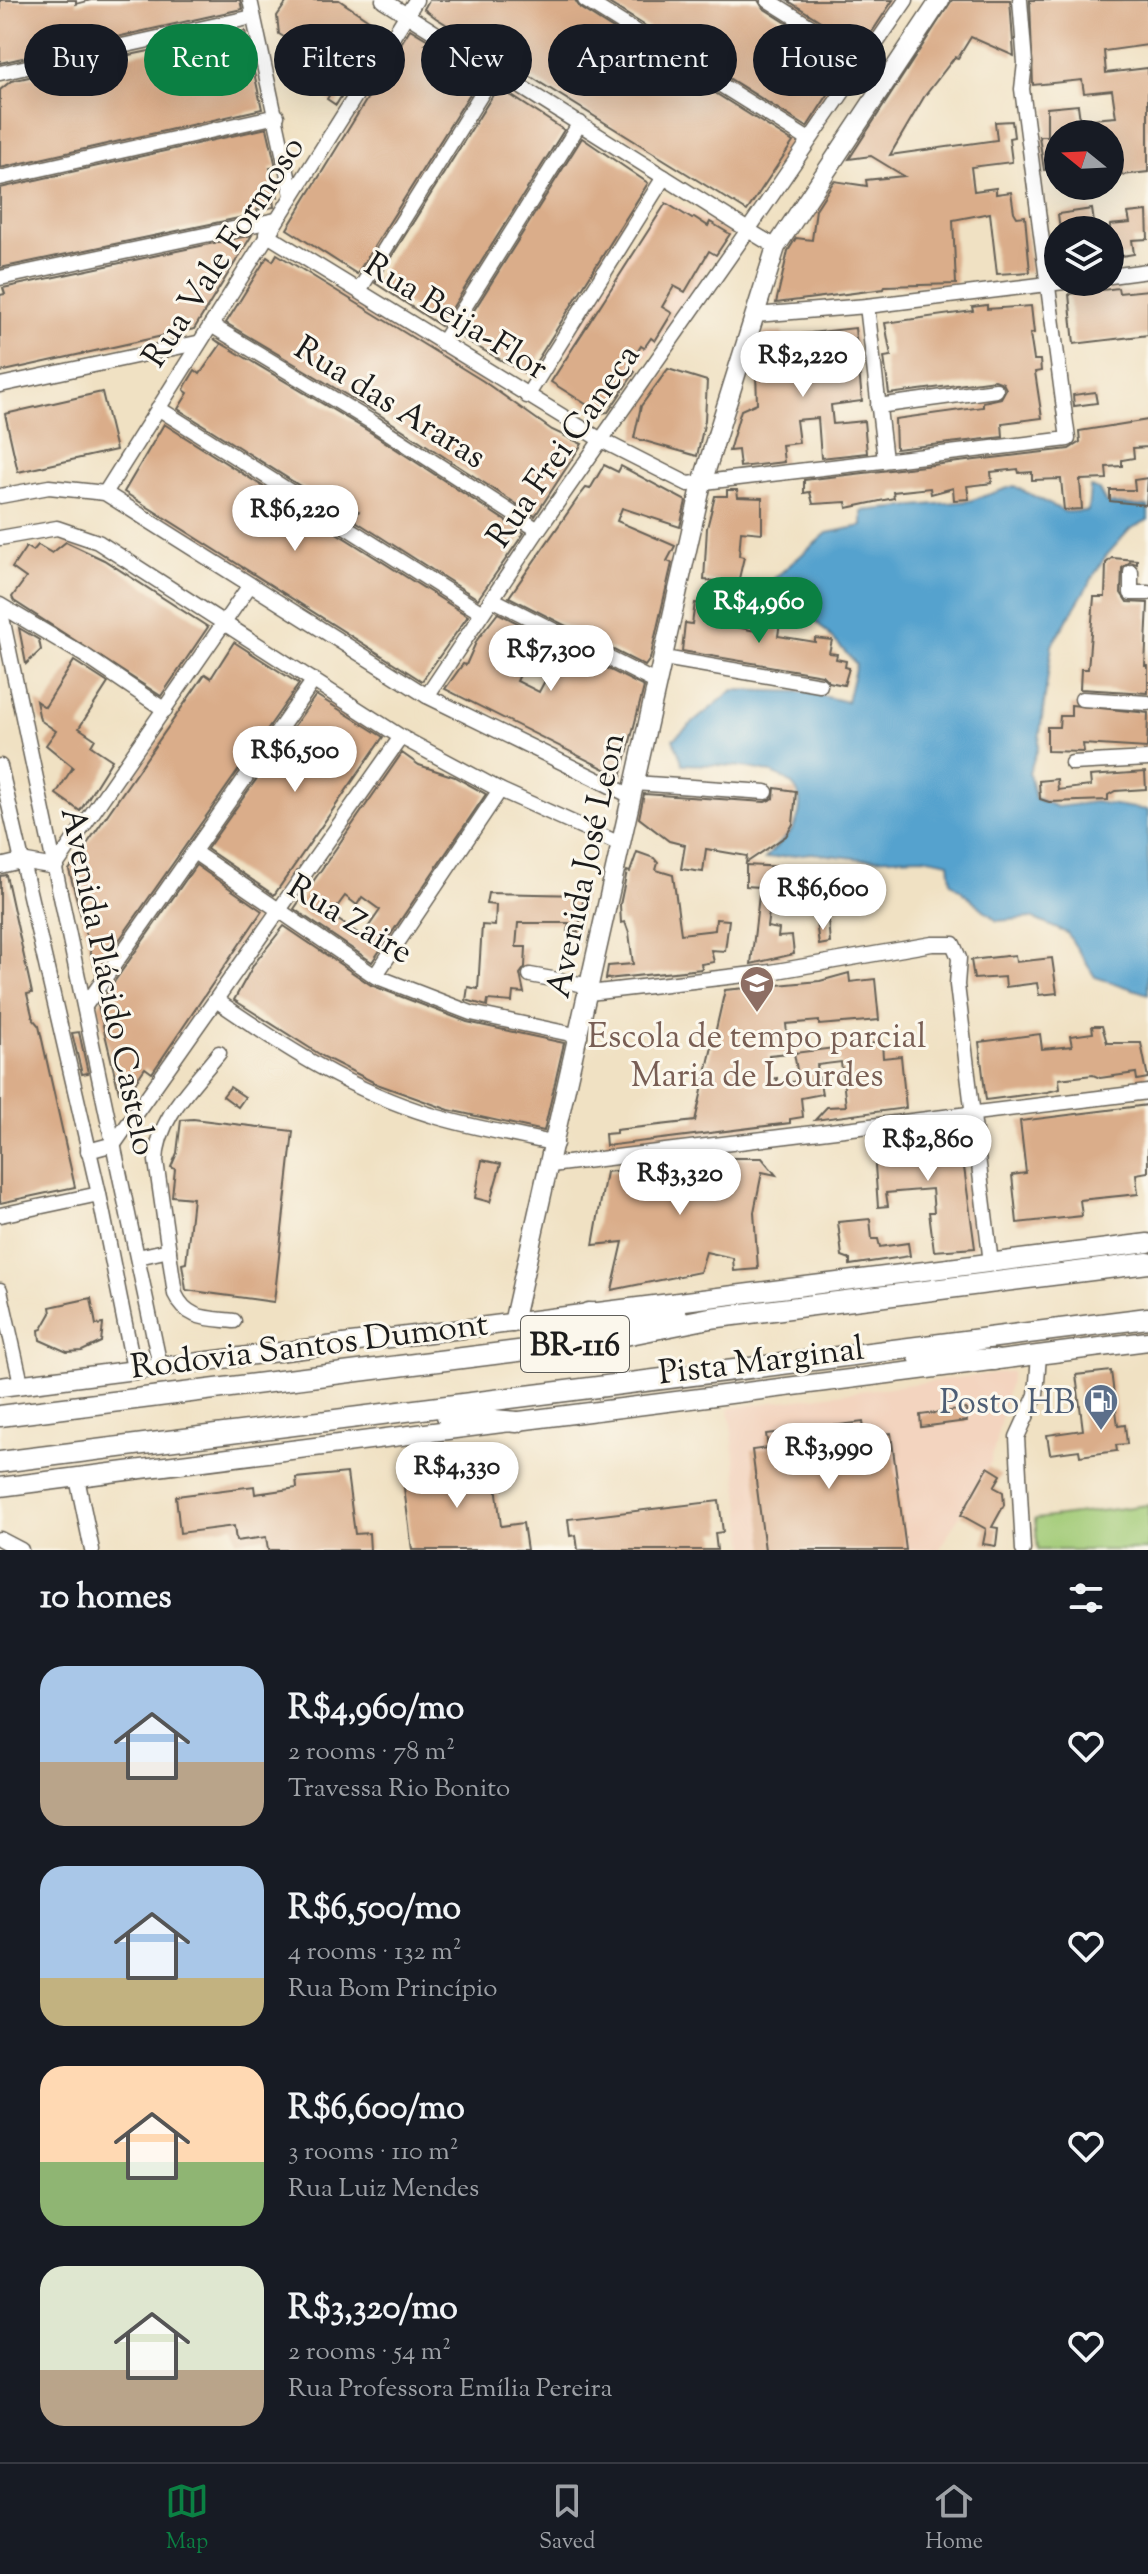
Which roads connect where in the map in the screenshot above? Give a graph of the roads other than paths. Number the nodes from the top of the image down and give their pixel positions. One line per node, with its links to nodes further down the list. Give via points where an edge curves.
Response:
1 (250, 0): 10 (street)
2 (383, 0): 9 (street)
3 (416, 0): 9 (street, Rua Vale Formoso)
4 (585, 0): 20 (street)
5 (768, 0): 12 (street)
6 (906, 0): 13 (street, Rua Frei Caneca)
7 (940, 0): 27 (main road, Avenida José Leon)
8 (1020, 0): 28 (street, via 1022,89)
9 (407, 15): 11 (street); 23 (street, Rua Vale Formoso)
10 (253, 17): 14 (street); 18 (street)
11 (422, 24)
12 (806, 24)
13 (886, 30)
14 (0, 73)
15 (532, 92): 19 (street)
16 (480, 96): 33 (street)
17 (840, 96): 20 (street, Rua Frei Caneca)
18 (277, 116): 22 (street); 23 (street)
19 (580, 123): 21 (street); 39 (street)
20 (809, 140): 25 (street, Rua Frei Caneca)
21 (664, 177): 25 (street); 42 (street)
22 (0, 178)
23 (292, 195): 24 (street, Rua Vale Formoso)
24 (276, 220): 26 (street, Rua Vale Formoso); 31 (street)
25 (748, 230): 27 (street); 45 (street, Rua Frei Caneca)
26 (266, 234): 33 (street, Rua Beija-Flor); 37 (street, Rua Vale Formoso)
27 (776, 247): 36 (main road, Avenida José Leon)
28 (1044, 261)
29 (1148, 271): 30 (street)
30 (1124, 274)
31 (0, 278)
32 (1044, 284): 35 (street)
33 (360, 289): 39 (street, Rua Beija-Flor)
34 (1049, 296): 46 (street, via 1068,439)
35 (867, 306): 36 (street); 43 (street)
36 (755, 315): 47 (main road, Avenida José Leon)
37 (211, 325): 38 (street, Rua Vale Formoso); 50 (street, Rua das Araras)
38 (197, 343): 40 (street); 44 (street, Rua Vale Formoso)
39 (442, 343): 42 (street, Rua Beija-Flor)
40 (0, 385)
41 (996, 390): 43 (street)
42 (527, 396): 45 (street, Rua Beija-Flor)
43 (878, 406): 46 (street)
44 (158, 408): 48 (street, Rua Vale Formoso); 57 (street)
45 (601, 440): 47 (street, Rua Beija-Flor, via 688,484); 50 (street, Rua Frei Caneca)
46 (885, 460): 47 (street)
47 (702, 483): 59 (main road, Avenida José Leon)
48 (105, 493): 49 (street, via 49,487); 53 (street)
49 (0, 496)
50 (538, 530): 55 (street, Rua Frei Caneca)
51 (0, 538): 58 (street, via 38,528 77,533)
52 (1131, 572): 54 (street, via 1131,593)
53 (248, 587): 58 (street); 63 (street)
54 (1148, 593)
55 (492, 599): 57 (street, Rua Frei Caneca); 61 (street)
56 (0, 607): 66 (street); 78 (street, Avenida Plácido Castelo)
57 (482, 613): 63 (street, Rua Frei Caneca)
58 (228, 618): 60 (street); 66 (street)
59 (664, 658): 61 (main road, Avenida José Leon); 62 (street)
60 (314, 680): 67 (street); 75 (street)
61 (657, 683): 73 (main road, Avenida José Leon)
62 (820, 685)
63 (427, 696): 73 (street)
64 (1082, 699): 65 (street)
65 (1148, 703)
66 (165, 710): 78 (street)
67 (401, 737): 71 (street); 79 (street)
68 (1148, 759): 69 (street)
69 (1072, 763)
70 (0, 766): 76 (street, Avenida Plácido Castelo)
71 (500, 790): 74 (street); 81 (street)
72 (766, 792): 73 (street)
73 (631, 796): 74 (main road, Avenida José Leon)
74 (621, 839): 82 (main road, Avenida José Leon)
75 (194, 852): 79 (street, Rua Zaire); 84 (street)
76 (21, 861): 77 (street); 78 (street); 91 (street, Avenida Plácido Castelo)
77 (0, 866)
78 (55, 867): 84 (street, Avenida Plácido Castelo)
79 (279, 911): 81 (street, Rua Zaire); 83 (street)
80 (530, 975): 82 (street)
81 (375, 976): 85 (street, Rua Zaire, via 471,1013)
82 (590, 990): 85 (main road, Avenida José Leon); 88 (street, via 771,972 950,943 957,949)
83 (216, 1000): 89 (street); 90 (street, via 342,1080 430,1115)
84 (85, 1006): 89 (street, Avenida Plácido Castelo)
85 (580, 1036): 90 (main road, Avenida José Leon)
86 (219, 1053): 96 (street, via 167,1119 157,1143)
87 (1148, 1092): 88 (street)
88 (971, 1113): 92 (street); 98 (street)
89 (114, 1144): 91 (street); 97 (street, Avenida Plácido Castelo)
90 (556, 1144): 92 (main road, Avenida José Leon)
91 (88, 1151): 93 (street, Avenida Plácido Castelo)
92 (551, 1165): 105 (main road, Avenida José Leon)
93 (99, 1194): 94 (street); 111 (street, Avenida Plácido Castelo)
94 (0, 1215)
95 (1148, 1243): 98 (main road, Pista Marginal / BR-116)
96 (169, 1250): 97 (street); 104 (street, via 180,1306 198,1318)
97 (138, 1257): 110 (street, Avenida Plácido Castelo)
98 (991, 1263): 101 (main road, Pista Marginal / BR-116)
99 (1148, 1263): 102 (highway, Rodovia Santos Dumont / BR-116)
100 (0, 1290): 112 (street)
101 (588, 1313): 102 (highway); 105 (main road, Pista Marginal / BR-116)
102 (710, 1318): 115 (highway, Rodovia Santos Dumont / BR-116, via 590,1342)
103 (1148, 1318): 108 (highway, BR-116)
104 (234, 1321)
105 (513, 1323): 110 (main road, Pista Marginal / BR-116)
106 (1148, 1341): 107 (main road, Pista Marginal / BR-116)
107 (1039, 1355): 109 (main road, Pista Marginal / BR-116); 123 (street, via 1036,1395 1017,1437)
108 (839, 1357): 109 (highway); 114 (highway, BR-116)
109 (995, 1360): 116 (main road, Pista Marginal / BR-116)
110 (160, 1366): 111 (main road, Pista Marginal / BR-116)
111 (134, 1369): 112 (main road, Pista Marginal / BR-116)
112 (21, 1383): 113 (main road, Pista Marginal / BR-116)
113 (0, 1387)
114 (407, 1412): 116 (highway); 117 (highway, BR-116)
115 (0, 1416)
116 (517, 1422): 118 (main road, Pista Marginal / BR-116)
117 (0, 1462)
118 (77, 1478): 119 (main road, Pista Marginal / BR-116); 122 (street)
119 (0, 1487)
120 (0, 1539): 121 (street)
121 (21, 1550)
122 (92, 1550)
123 (1023, 1550)

